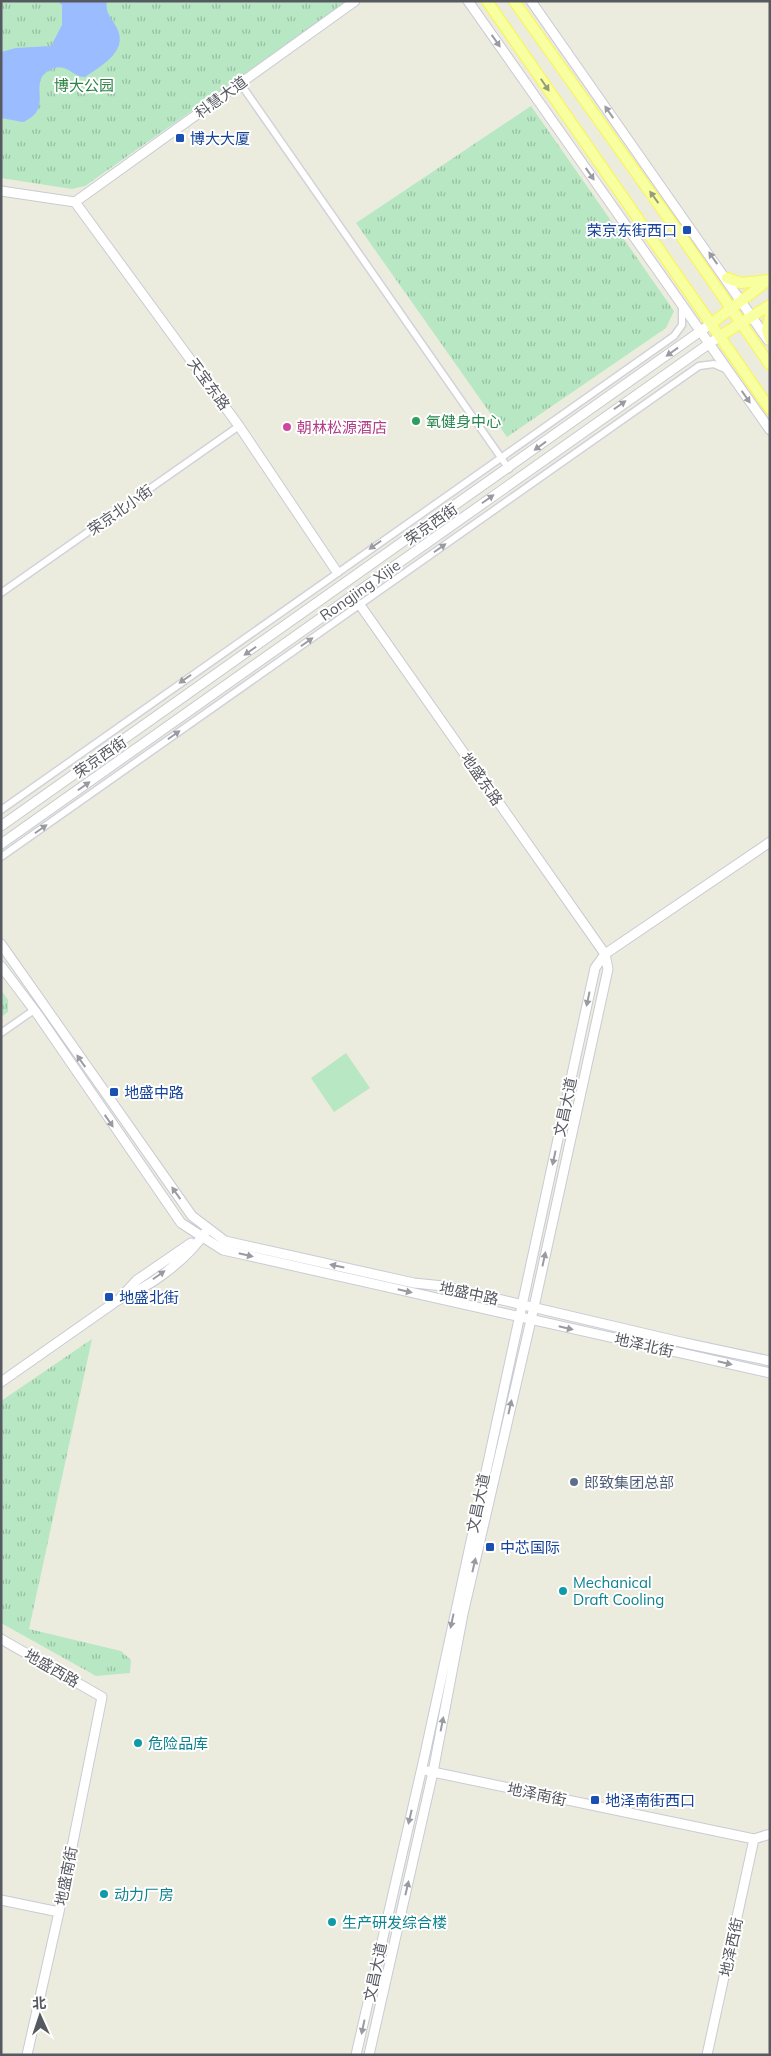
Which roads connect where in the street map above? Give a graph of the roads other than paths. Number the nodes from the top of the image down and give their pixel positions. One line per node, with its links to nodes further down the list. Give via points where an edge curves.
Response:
1 (355, 1): 8 (street, 科慧大道)
2 (468, 1): 12 (street, one-way to 12)
3 (487, 1): 11 (main road, one-way to 11)
4 (514, 1): 7 (main road)
5 (530, 1): 6 (street)
6 (539, 13): 7 (street); 13 (street, one-way to 6)
7 (547, 48): 18 (main road, one-way to 7)
8 (240, 83): 10 (street, 科慧大道); 32 (street)
9 (1, 191): 10 (street)
10 (75, 202): 30 (street, 天宝东路)
11 (630, 209): 12 (street); 21 (main road)
12 (638, 241): 16 (street)
13 (726, 278): 14 (main road, via 741,283); 15 (street)
14 (769, 280): 15 (main road)
15 (742, 301): 18 (main road); 19 (street)
16 (682, 305): 23 (street); 32 (street, via 682,325 674,336)
17 (770, 305): 19 (main road)
18 (732, 309): 21 (main road); 22 (main road)
19 (752, 315): 22 (main road); 25 (street)
20 (770, 316): 25 (main road)
21 (712, 323): 23 (street, 荣京西街); 24 (main road)
22 (741, 323): 24 (main road); 27 (main road)
23 (700, 332): 26 (street); 33 (street, 荣京西街, one-way to 33)
24 (720, 336): 26 (street, Rongjing Xijie); 29 (main road)
25 (770, 341)
26 (708, 343): 28 (street); 40 (street, Rongjing Xijie, one-way to 26)
27 (770, 365)
28 (727, 370): 31 (street, one-way to 31); 36 (street, one-way to 28, via 699,366 714,364)
29 (770, 409)
30 (240, 426): 34 (street, 天宝东路); 35 (street, 荣京北小街)
31 (770, 430)
32 (500, 457): 33 (street); 34 (street, one-way to 34)
33 (509, 469): 38 (street, 荣京西街, one-way to 38)
34 (337, 572): 37 (street, one-way to 37)
35 (1, 594)
36 (360, 604): 41 (street, one-way to 36); 43 (street, 地盛东路)
37 (1, 810)
38 (1, 826)
39 (770, 842): 43 (street, 文昌大道)
40 (1, 844)
41 (1, 857)
42 (1, 944): 47 (street, 地盛中路, one-way to 42, via 192,1216)
43 (605, 954): 49 (street, 文昌大道, one-way to 49, via 595,968); 50 (street, 文昌大道, one-way to 43, via 608,969)
44 (1, 966): 45 (street, 地盛中路)
45 (34, 1010): 46 (street); 48 (street, 地盛中路, one-way to 48, via 181,1223)
46 (1, 1033)
47 (208, 1228): 48 (street); 49 (street, 地盛中路, one-way to 47, via 225,1241)
48 (202, 1237): 51 (street, 地盛中路, one-way to 51, via 223,1250); 55 (street, via 137,1280 118,1300)
49 (522, 1305): 50 (street, 地盛中路); 51 (street, 文昌大道)
50 (534, 1307): 52 (street, 文昌大道); 53 (street, 地泽北街)
51 (519, 1317): 52 (street, 地泽北街); 58 (street, 文昌大道, one-way to 58)
52 (531, 1320): 54 (street, 地泽北街, one-way to 54); 59 (street, 文昌大道, one-way to 52, via 463,1614)
53 (770, 1361)
54 (770, 1373)
55 (1, 1382)
56 (1, 1639): 57 (street, 地盛西路)
57 (102, 1697): 63 (street, 地盛南街)
58 (421, 1770): 59 (street, 地泽南街); 65 (street, 文昌大道, one-way to 65)
59 (433, 1772): 61 (street, 地泽南街); 66 (street, 文昌大道, one-way to 59)
60 (770, 1834): 61 (street)
61 (754, 1840): 67 (street, 地泽西街)
62 (1, 1900): 63 (street)
63 (59, 1912): 64 (street, 地盛南街)
64 (27, 2055)
65 (356, 2055)
66 (369, 2055)
67 (707, 2055)

